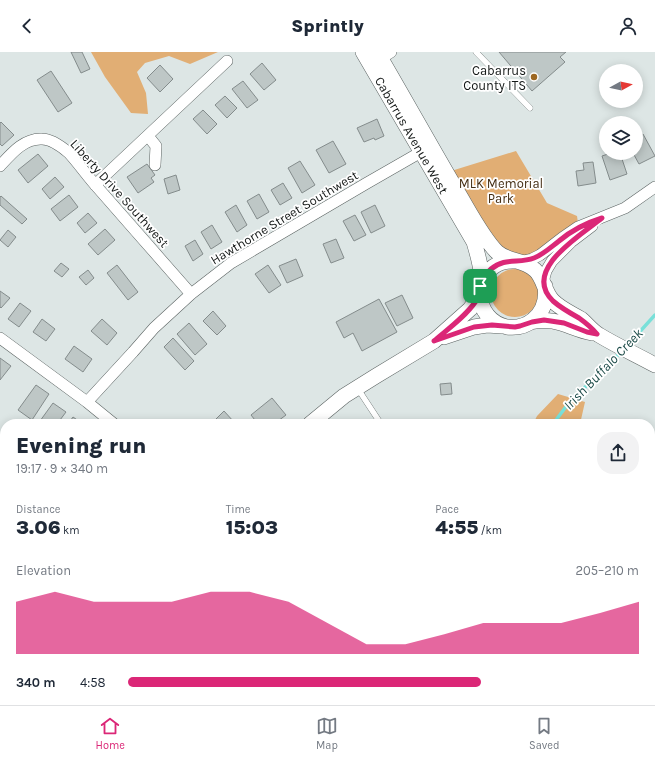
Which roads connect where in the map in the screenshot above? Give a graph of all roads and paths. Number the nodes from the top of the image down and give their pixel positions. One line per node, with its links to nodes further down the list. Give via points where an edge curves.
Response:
1 (363, 52): 3 (main road, Cabarrus Avenue West)
2 (476, 52): 5 (lane)
3 (380, 57): 7 (main road, Cabarrus Avenue West); 13 (main road, Cabarrus Avenue West, via 481,230 498,252)
4 (227, 61): 6 (street)
5 (530, 108)
6 (148, 136): 8 (street, via 156,146); 10 (street)
7 (421, 152): 15 (main road, Cabarrus Avenue West, via 474,242 480,262); 16 (street, Hawthorne Street Southwest, via 231,263)
8 (156, 165)
9 (0, 166): 10 (street, Liberty Drive Southwest, via 26,143 43,139 52,141 68,153)
10 (95, 185): 16 (street, Liberty Drive Southwest)
11 (655, 187): 12 (street, via 625,208)
12 (602, 218): 13 (street, via 573,231 543,254); 14 (street, via 552,261 546,270)
13 (518, 261): 14 (main road, Cabarrus Avenue West, via 535,270); 15 (main road, via 501,262 493,267 486,274)
14 (544, 284): 17 (main road, via 546,297 543,307 538,316); 19 (main road, Cabarrus Avenue West, via 553,301)
15 (480, 289): 18 (main road, Cabarrus Avenue West, via 480,300 486,314 496,323); 21 (main road, via 478,298 470,309)
16 (191, 294): 24 (street, Hawthorne Street Southwest, via 154,328)
17 (530, 322): 18 (main road, Cabarrus Avenue West); 19 (main road, Cabarrus Avenue West, via 556,322)
18 (510, 327): 21 (main road, via 474,327)
19 (597, 334): 22 (main road, Cabarrus Avenue West)
20 (0, 338): 24 (street)
21 (434, 341): 23 (main road)
22 (652, 364)
23 (357, 388): 26 (main road); 27 (lane)
24 (87, 402): 25 (street)
25 (108, 419)
26 (316, 419)
27 (378, 419)

